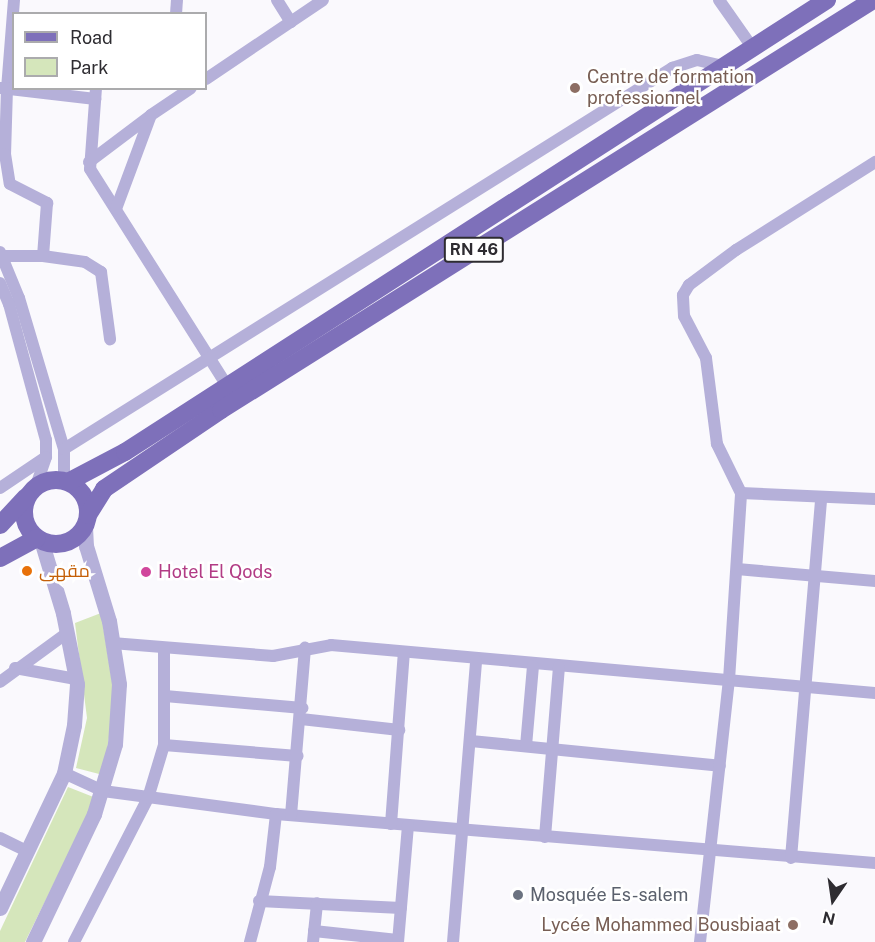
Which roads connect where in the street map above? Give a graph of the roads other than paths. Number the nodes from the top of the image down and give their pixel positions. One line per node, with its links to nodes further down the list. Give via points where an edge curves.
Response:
1 (277, 0): 7 (street)
2 (323, 0): 7 (street)
3 (719, 0): 8 (street)
4 (827, 0): 8 (main road, RN 46)
5 (873, 0): 33 (main road, RN 46, via 221,410 104,489)
6 (12, 16): 11 (street)
7 (291, 22): 10 (street)
8 (752, 47): 9 (main road, RN 46)
9 (722, 66): 23 (street, via 697,60 672,68); 24 (main road, RN 46)
10 (207, 78)
11 (3, 88): 20 (street, via 6,166 15,190 42,197 47,203)
12 (34, 90): 14 (street)
13 (188, 90): 15 (street)
14 (95, 94): 16 (street)
15 (151, 115): 16 (street); 18 (street)
16 (89, 162): 18 (street, via 97,182)
17 (875, 162): 30 (street, via 736,250 689,285 683,295 684,316 706,358 717,444)
18 (116, 209): 23 (street)
19 (1, 255): 20 (street); 25 (street, via 19,298)
20 (43, 256): 22 (street, via 85,262 98,268)
21 (0, 283): 26 (street, via 46,440)
22 (110, 339)
23 (211, 358): 24 (street); 25 (street)
24 (226, 384): 27 (main road, RN 46, via 125,452)
25 (64, 449): 27 (street)
26 (46, 457): 28 (street); 29 (street)
27 (66, 482): 29 (main road, via 55,479); 33 (main road, via 83,495)
28 (0, 488)
29 (32, 490): 34 (main road); 35 (main road, via 23,513 30,531)
30 (741, 493): 31 (street); 37 (street)
31 (821, 497): 32 (street); 38 (street)
32 (875, 499)
33 (86, 521): 35 (main road, via 68,542 57,544); 41 (street)
34 (0, 525)
35 (39, 539): 36 (main road); 40 (street)
36 (0, 558)
37 (736, 569): 38 (street); 50 (street)
38 (816, 576): 39 (street); 52 (street)
39 (875, 581)
40 (67, 633): 48 (street); 49 (street)
41 (112, 644): 43 (street); 64 (street, via 119,684 119,716)
42 (305, 648): 43 (street, via 273,656); 44 (street, via 331,645); 55 (street)
43 (164, 649): 54 (street)
44 (404, 652): 45 (street); 56 (street)
45 (476, 661): 46 (street); 57 (street)
46 (533, 666): 47 (street); 59 (street)
47 (559, 667): 50 (street); 60 (street)
48 (15, 668): 49 (street); 51 (street)
49 (76, 680): 63 (street, via 74,725)
50 (729, 680): 52 (street); 62 (street)
51 (0, 682)
52 (807, 685): 53 (street); 75 (street)
53 (875, 693)
54 (165, 696): 55 (street); 58 (street)
55 (301, 714): 56 (street); 61 (street)
56 (399, 730): 68 (street)
57 (471, 741): 59 (street); 70 (street)
58 (164, 745): 61 (street); 65 (street)
59 (526, 746): 60 (street)
60 (554, 749): 62 (street); 71 (street)
61 (298, 756): 67 (street)
62 (720, 766): 74 (street)
63 (64, 773): 64 (street); 73 (street)
64 (103, 791): 65 (street); 83 (street)
65 (148, 798): 66 (street); 84 (street)
66 (276, 814): 67 (street); 77 (street, via 270,867)
67 (291, 814): 68 (street)
68 (391, 824): 69 (street)
69 (408, 825): 70 (street); 80 (street)
70 (463, 830): 71 (street); 86 (street)
71 (545, 837): 74 (street)
72 (0, 838): 73 (street)
73 (27, 851): 79 (street)
74 (711, 851): 75 (street); 87 (street)
75 (791, 858): 76 (street)
76 (875, 863)
77 (260, 901): 78 (street); 85 (street)
78 (317, 903): 80 (street); 81 (street)
79 (0, 908)
80 (401, 908): 82 (street)
81 (314, 937): 82 (street)
82 (398, 941)
83 (33, 942)
84 (74, 942)
85 (250, 942)
86 (453, 942)
87 (700, 942)

